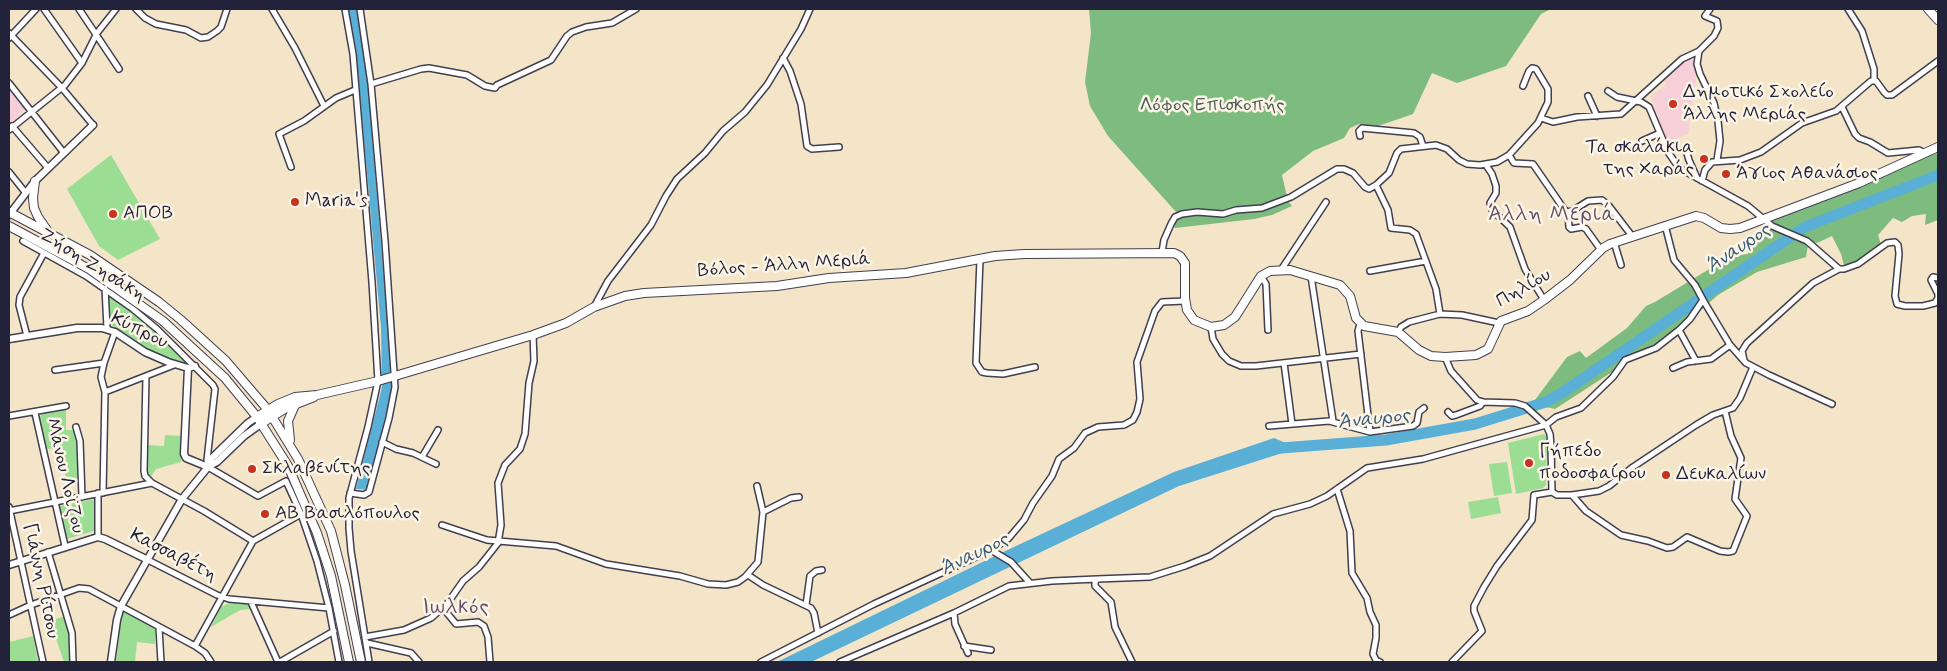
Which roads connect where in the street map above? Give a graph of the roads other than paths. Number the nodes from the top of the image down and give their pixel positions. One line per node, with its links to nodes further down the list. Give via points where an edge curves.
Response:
1 (36, 9): 17 (street)
2 (44, 9): 21 (street)
3 (78, 9): 16 (street)
4 (116, 9): 16 (street)
5 (136, 9): 6 (street, via 156,24 186,30 201,38 217,31)
6 (227, 9)
7 (272, 9): 32 (street)
8 (345, 9): 28 (street)
9 (360, 9): 25 (street)
10 (636, 9): 25 (street, via 612,23 572,32 549,62 495,88 467,75 429,68)
11 (810, 9): 19 (street)
12 (1710, 9): 18 (street, via 1706,16 1717,21 1718,28)
13 (1848, 9): 23 (street, via 1862,31 1874,69)
14 (1928, 9): 15 (main road)
15 (1938, 20)
16 (97, 34): 21 (street); 22 (street)
17 (9, 36): 27 (street)
18 (1699, 51): 31 (street, via 1682,59); 49 (street, via 1698,69 1714,103 1719,126)
19 (783, 58): 43 (street, via 801,104 807,146); 84 (street, via 756,100 677,179 651,225 608,281)
20 (1938, 61): 23 (street, via 1892,95 1886,94)
21 (82, 63): 27 (street)
22 (119, 69)
23 (1874, 80): 33 (street)
24 (9, 83): 34 (street)
25 (371, 84): 112 (street)
26 (1523, 86): 36 (street, via 1531,69 1540,72 1549,91)
27 (62, 88): 34 (street); 37 (street)
28 (355, 90): 32 (street); 113 (street)
29 (1608, 91): 31 (street, via 1617,97)
30 (1588, 96): 35 (street)
31 (1638, 101): 35 (street, via 1621,114); 39 (street, via 1651,110)
32 (324, 106): 51 (street, via 279,134)
33 (1842, 107): 47 (street, via 1860,138 1888,153 1920,150); 49 (street, via 1802,123 1755,155 1740,160)
34 (31, 110): 38 (street); 46 (street)
35 (1597, 116): 36 (street, via 1553,122)
36 (1541, 118): 48 (street)
37 (93, 125): 46 (street)
38 (10, 128): 52 (street)
39 (1660, 133): 41 (street); 54 (street, via 1676,165)
40 (1360, 136): 42 (street, via 1362,128 1414,133 1420,136)
41 (1642, 140)
42 (1422, 146): 50 (street, via 1447,148 1463,163); 56 (street, via 1397,152 1390,171)
43 (839, 147)
44 (1938, 147): 47 (main road, Πηλίου)
45 (1686, 150): 54 (street)
46 (64, 153): 52 (street)
47 (1924, 153): 61 (main road, Πηλίου, via 1859,183)
48 (1509, 155): 50 (street); 59 (street, via 1514,163 1534,164)
49 (1717, 160): 54 (street, via 1708,165)
50 (1486, 165): 82 (street, via 1496,186 1490,203 1492,210 1510,227 1525,269)
51 (291, 167)
52 (48, 168): 55 (street)
53 (9, 172): 57 (street)
54 (1699, 180): 61 (street, via 1748,206)
55 (35, 181): 57 (street); 64 (main road, via 34,208)
56 (1376, 185): 69 (street, via 1367,189 1353,173 1337,169 1291,197 1262,208 1223,214 1182,214 1172,221); 72 (street, via 1388,210 1391,228 1414,231)
57 (25, 192): 60 (street)
58 (1326, 202): 75 (street)
59 (1568, 212): 65 (street, via 1588,201 1602,200); 68 (street, via 1569,227 1586,229)
60 (9, 213): 64 (main road)
61 (1762, 219): 62 (main road, Πηλίου, via 1732,229 1718,227 1698,216); 74 (street, via 1777,229 1801,237)
62 (1665, 225): 65 (main road, Πηλίου); 81 (street, via 1676,264 1695,285)
63 (9, 226): 126 (main road, via 89,269 163,321 224,378)
64 (50, 233): 124 (main road, via 114,270 177,316 226,361)
65 (1632, 236): 67 (main road, Πηλίου)
66 (23, 241): 70 (street, Ζήση Ζησάκη)
67 (1614, 242): 68 (main road, Πηλίου); 73 (street)
68 (1601, 250): 82 (main road, Πηλίου)
69 (1162, 252): 71 (main road, Βόλος - Άλλη Μεριά, via 1024,254); 83 (main road, Βόλος - Άλλη Μεριά, via 1174,253 1184,260)
70 (44, 253): 80 (street, Ζήση Ζησάκη); 95 (street, via 20,300)
71 (980, 259): 84 (main road, Βόλος - Άλλη Μεριά, via 906,273 828,278 777,286 644,293); 107 (street, via 976,363 986,373 1003,374)
72 (1426, 261): 76 (street); 85 (street, via 1436,289)
73 (1621, 265)
74 (1839, 269): 79 (street, via 1858,264 1887,242 1892,242 1898,245 1899,254 1897,304 1923,306 1935,303 1938,294 1931,280); 104 (street, via 1813,283 1746,343 1742,353)
75 (1281, 270): 77 (main road); 78 (main road)
76 (1370, 271)
77 (1261, 276): 88 (main road, via 1235,317 1224,325); 90 (street, via 1266,284)
78 (1311, 276): 87 (main road, via 1344,288); 100 (street)
79 (1938, 278)
80 (105, 288): 89 (street); 106 (street, Ζήση Ζησάκη, via 150,322)
81 (1702, 299): 91 (street, via 1690,320); 97 (street)
82 (1544, 300): 86 (main road, Πηλίου, via 1528,311)
83 (1185, 301): 88 (main road, via 1194,320); 158 (street, via 1162,302 1155,311 1137,362 1140,399 1133,420 1085,433 1074,448 1059,459 1020,527)
84 (594, 307): 94 (main road, Βόλος - Άλλη Μεριά, via 566,323)
85 (1440, 314): 86 (street); 93 (street, via 1409,322)
86 (1499, 323): 99 (main road, Πηλίου, via 1485,351 1476,355)
87 (1360, 324): 93 (main road); 98 (street)
88 (1211, 327): 103 (street, via 1218,349 1235,364 1248,367)
89 (106, 328): 92 (street, Κύπρου); 95 (street, Κύπρου, via 77,328)
90 (1268, 330)
91 (1679, 330): 101 (street); 129 (street, via 1656,348 1625,360 1613,377 1581,408 1556,417)
92 (115, 332): 102 (street); 105 (street, Κύπρου, via 146,352)
93 (1398, 332): 99 (main road, Πηλίου, via 1424,353)
94 (533, 335): 112 (main road, Βόλος - Άλλη Μεριά); 156 (street, via 534,361 525,434 520,449 505,465 498,483 501,524)
95 (27, 336): 96 (street, Κύπρου)
96 (9, 339)
97 (1730, 345): 101 (street, via 1711,359); 104 (street)
98 (1361, 354): 100 (street); 133 (street)
99 (1445, 357): 116 (street, via 1451,372)
100 (1324, 358): 103 (street); 127 (street)
101 (1696, 361): 109 (street)
102 (104, 363): 110 (street); 114 (street, via 102,381)
103 (1284, 363): 128 (street)
104 (1746, 363): 108 (street)
105 (174, 364): 106 (street, Κύπρου); 111 (street)
106 (191, 367): 138 (street, Ζήση Ζησάκη, via 215,388); 138 (street, via 184,454 186,458)
107 (1035, 367)
108 (1753, 367): 117 (street); 122 (street, via 1737,404)
109 (1673, 368)
110 (55, 370)
111 (146, 376): 114 (street); 139 (street, via 144,474)
112 (395, 377): 113 (main road, Βόλος - Άλλη Μεριά); 134 (street, via 394,396)
113 (378, 381): 115 (main road, Βόλος - Άλλη Μεριά); 144 (street)
114 (105, 392): 143 (street)
115 (318, 395): 118 (main road, Βόλος - Άλλη Μεριά); 124 (main road, Βόλος - Άλλη Μεριά, via 292,398)
116 (1483, 402): 121 (street, via 1456,415); 129 (street, via 1525,406)
117 (1832, 404)
118 (295, 405): 124 (main road, Βόλος - Άλλη Μεριά); 135 (main road, via 288,424)
119 (66, 406): 123 (street)
120 (1424, 408): 133 (street, via 1414,426)
121 (1448, 412)
122 (1725, 412): 145 (street, via 1696,425 1605,488); 145 (street, via 1741,458 1735,499 1748,516 1733,551 1720,551 1685,537 1667,548 1621,535 1586,511)
123 (35, 413): 125 (street); 149 (street, Μάνου Λοϊζου)
124 (270, 413): 126 (main road, Βόλος - Άλλη Μεριά); 135 (main road)
125 (9, 416)
126 (260, 420): 138 (street); 193 (main road, via 288,466 317,533 331,576)
127 (1332, 422): 128 (street); 133 (street)
128 (1292, 424): 130 (street)
129 (1546, 425): 141 (street, via 1423,459 1372,466); 142 (street, via 1550,434)
130 (1269, 426)
131 (76, 427): 146 (street, via 80,441)
132 (438, 430): 136 (street)
133 (1370, 432)
134 (382, 442): 136 (street); 144 (street, via 368,492 364,495)
135 (290, 445): 194 (main road, via 331,531)
136 (422, 457): 137 (street)
137 (436, 464)
138 (208, 467): 148 (street); 152 (street, via 258,496 286,481)
139 (152, 483): 143 (street); 148 (street)
140 (757, 486): 151 (street)
141 (1337, 489): 165 (street, via 1310,504 1273,514 1210,556 1186,566 1150,577); 201 (street, via 1350,531 1352,573 1367,598 1376,625 1373,654)
142 (1552, 492): 145 (street); 202 (street, via 1534,495 1532,520 1476,602 1474,612 1482,631)
143 (101, 493): 146 (street); 154 (street)
144 (350, 493): 180 (street, via 349,536)
145 (1572, 495)
146 (82, 496): 149 (street)
147 (799, 497): 151 (street)
148 (182, 498): 155 (street); 160 (street)
149 (54, 502): 150 (street); 157 (street, Μάνου Λοϊζου)
150 (9, 509): 161 (street, Γιάννη Ρίτσου)
151 (763, 512): 164 (street, via 759,560)
152 (301, 514): 155 (street); 173 (street)
153 (442, 526): 156 (street)
154 (98, 537): 157 (street); 160 (street, Κασσαβέτη)
155 (253, 541): 168 (street)
156 (498, 541): 164 (street, via 556,546 606,564 714,585 734,584); 174 (street)
157 (65, 546): 159 (street)
158 (991, 550): 166 (street, via 1011,562); 179 (street)
159 (48, 552): 161 (street); 167 (street)
160 (146, 559): 168 (street, Κασσαβέτη); 172 (street)
161 (21, 561): 162 (street); 170 (street, Γιάννη Ρίτσου)
162 (9, 565)
163 (822, 570): 171 (street, via 810,576)
164 (748, 575): 171 (street)
165 (1097, 579): 166 (street); 200 (street, via 1095,586 1111,602 1116,627)
166 (1030, 583): 175 (street, via 1005,588)
167 (61, 594): 170 (street); 172 (street, via 84,588); 187 (street, via 72,633)
168 (222, 597): 169 (street, Κασσαβέτη); 181 (street)
169 (251, 602): 173 (street, Κασσαβέτη); 191 (street)
170 (31, 605): 176 (street); 186 (street, Γιάννη Ρίτσου)
171 (806, 605): 179 (street, via 814,612)
172 (121, 606): 177 (street); 188 (street)
173 (329, 608): 178 (street)
174 (443, 608): 180 (street, via 418,626); 197 (street, via 456,624 478,622 484,626)
175 (954, 612): 182 (street); 199 (street)
176 (9, 615)
177 (159, 628): 181 (street); 189 (street)
178 (334, 630): 185 (street); 192 (street)
179 (818, 633): 198 (street)
180 (366, 640): 195 (street); 196 (street, via 411,654)
181 (195, 646): 190 (street, via 204,651)
182 (964, 646): 183 (street); 184 (street)
183 (991, 650)
184 (968, 654)
185 (287, 660): 191 (street)
186 (43, 662)
187 (73, 662)
188 (111, 662)
189 (161, 662)
190 (210, 662)
191 (279, 662)
192 (339, 662)
193 (349, 662)
194 (361, 662)
195 (369, 662)
196 (419, 662)
197 (490, 662)
198 (761, 662)
199 (840, 662)
200 (1132, 662)
201 (1380, 662)
202 (1452, 662)

